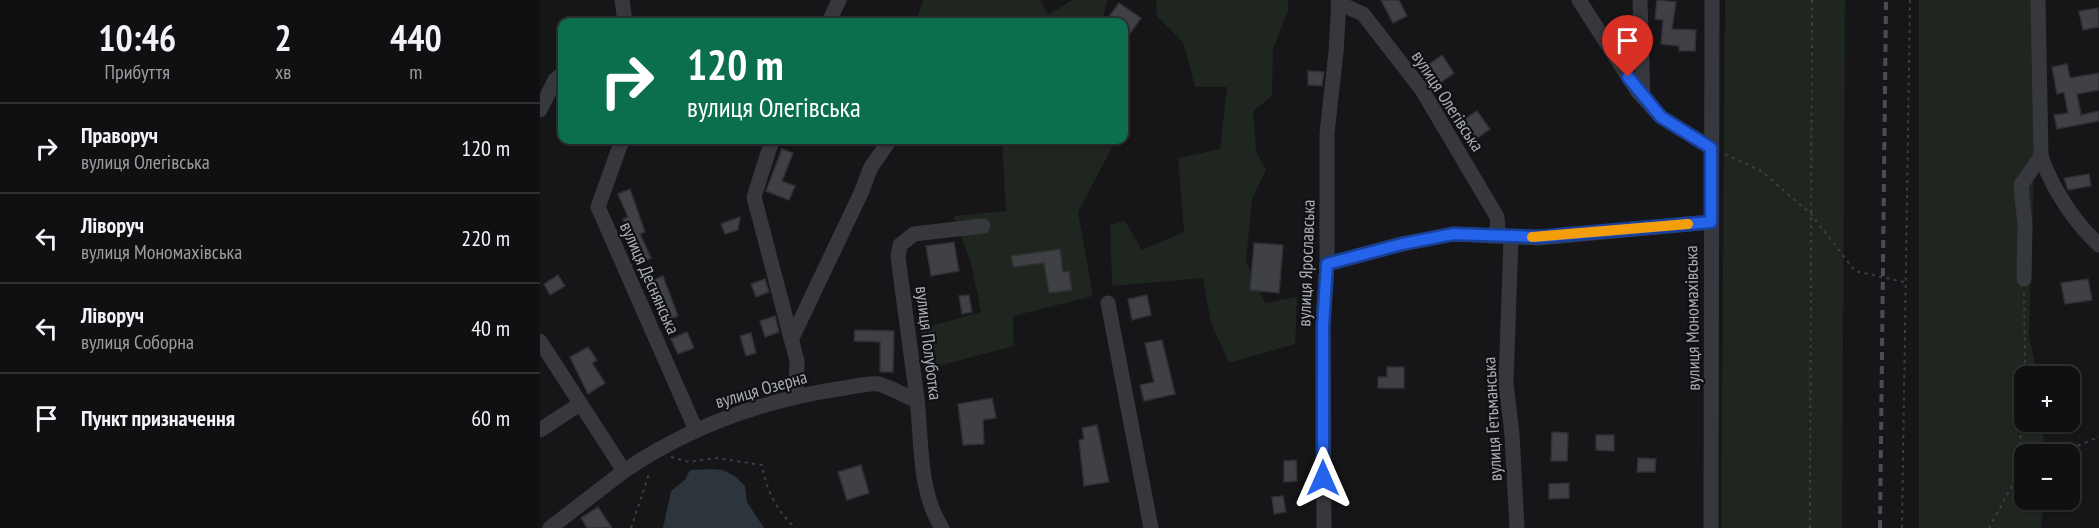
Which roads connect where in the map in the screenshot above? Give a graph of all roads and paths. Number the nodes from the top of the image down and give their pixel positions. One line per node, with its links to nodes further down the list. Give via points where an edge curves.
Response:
1 (622, 0): 10 (street)
2 (839, 0): 11 (street)
3 (1579, 0): 13 (street)
4 (1640, 0): 13 (street)
5 (1712, 0): 18 (street, вулиця Мономахівська)
6 (1812, 0): 20 (path)
7 (1910, 0): 28 (path)
8 (2038, 0): 19 (street)
9 (1339, 2): 23 (street, вулиця Олегівська, via 1363,14 1422,90 1497,217 1498,229); 26 (street, вулиця Ярославська, via 1327,133)
10 (624, 18)
11 (830, 18)
12 (558, 77): 14 (street)
13 (1642, 97): 18 (street, via 1661,117)
14 (540, 110)
15 (621, 144): 36 (street, вулиця Деснянська, via 598,207)
16 (771, 144): 30 (street, via 754,197)
17 (887, 144): 30 (street, via 871,167)
18 (1711, 148): 20 (path, via 1761,171); 21 (street, вулиця Мономахівська)
19 (2041, 156): 25 (street, via 2049,178 2089,237); 27 (street, via 2021,185)
20 (1811, 214): 28 (path, via 1855,271); 51 (path)
21 (1711, 222): 24 (street); 50 (street, вулиця Мономахівська)
22 (983, 226): 33 (street, вулиця Полуботка, via 914,234 900,245 898,257)
23 (1491, 236): 24 (street); 26 (street, via 1453,234)
24 (1511, 237): 49 (street, вулиця Гетьманська, via 1506,383)
25 (2099, 245)
26 (1327, 264): 48 (street, вулиця Ярославська, via 1323,325)
27 (2024, 279): 38 (path)
28 (1904, 282): 52 (path)
29 (1108, 303): 47 (street)
30 (792, 338): 32 (street, via 797,361)
31 (540, 341): 34 (street)
32 (796, 395): 33 (street, вулиця Озерна, via 878,384); 36 (street, вулиця Озерна)
33 (917, 401): 46 (street, вулиця Полуботка, via 931,512)
34 (580, 404): 35 (street); 41 (street)
35 (540, 430)
36 (696, 430): 40 (street, вулиця Озерна)
37 (2099, 437): 39 (path)
38 (2020, 444)
39 (2080, 445)
40 (658, 450): 41 (street, вулиця Озерна); 44 (path); 45 (path, via 689,462 716,458 762,465 764,481 787,521)
41 (624, 471): 43 (street, вулиця Озерна)
42 (2014, 482): 53 (path)
43 (550, 528)
44 (631, 528)
45 (796, 528)
46 (942, 528)
47 (1151, 528)
48 (1324, 528)
49 (1517, 528)
50 (1711, 528)
51 (1810, 528)
52 (1902, 528)
53 (1989, 528)

